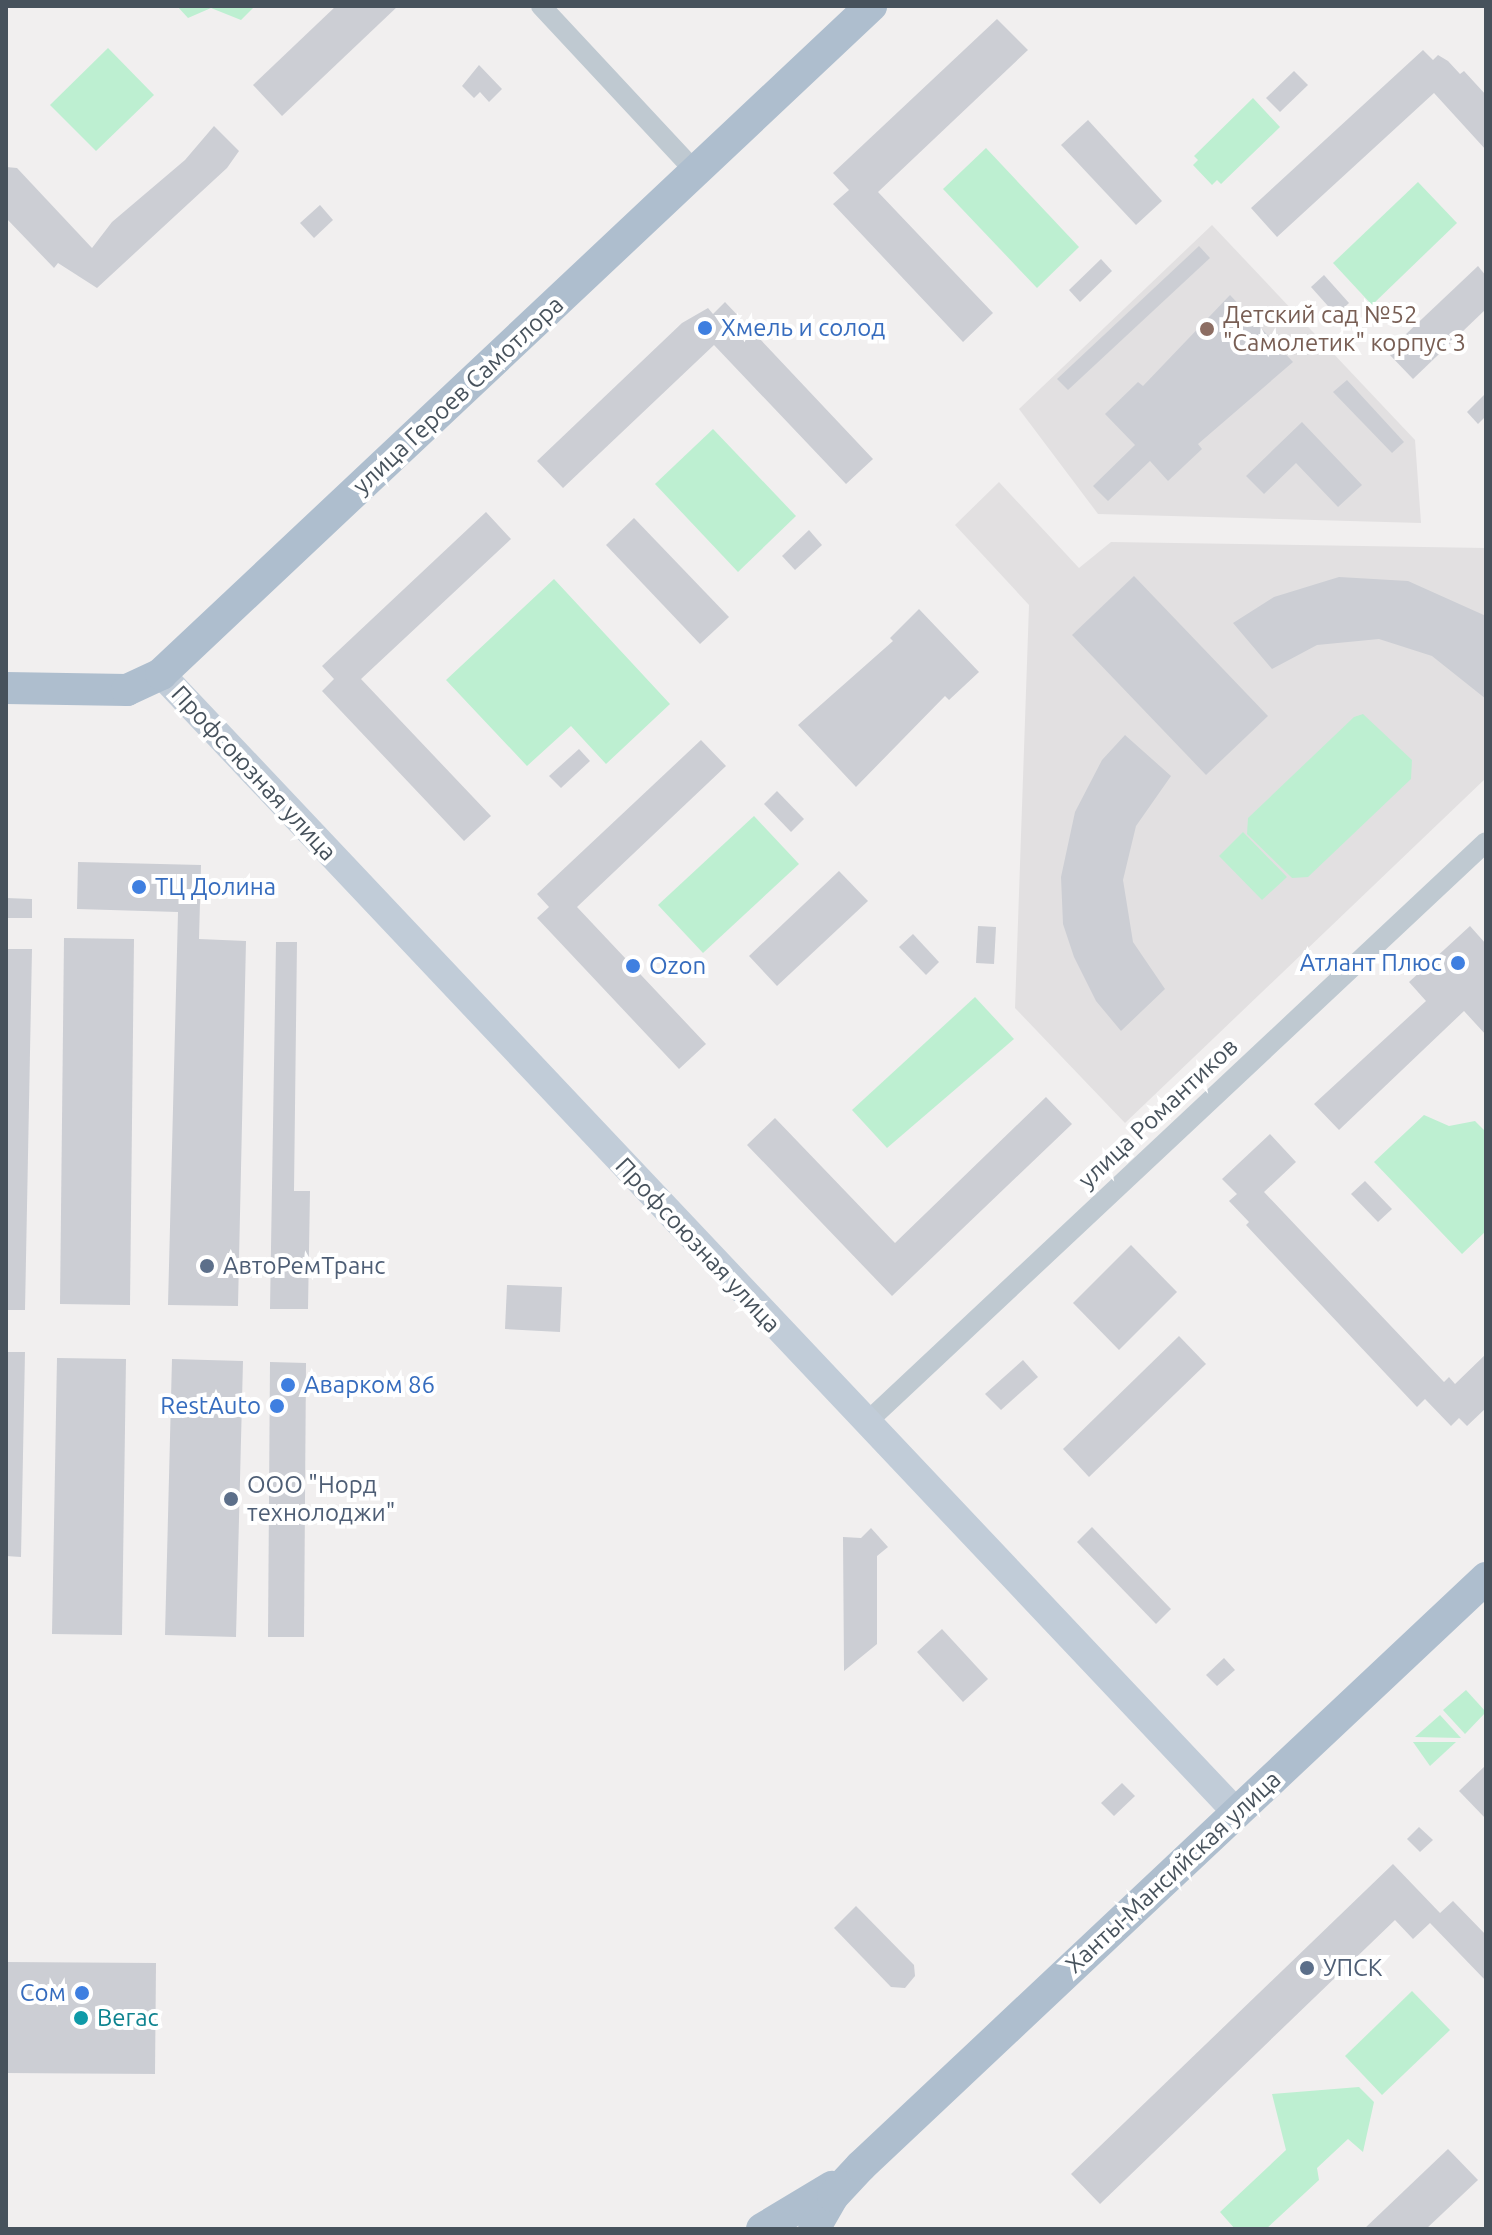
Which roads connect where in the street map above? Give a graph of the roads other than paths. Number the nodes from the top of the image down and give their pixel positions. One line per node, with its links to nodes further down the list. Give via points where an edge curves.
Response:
1 (541, 6): 3 (street)
2 (871, 6): 3 (main road, улица Героев Самотлора)
3 (696, 172): 4 (main road, улица Героев Самотлора)
4 (161, 674): 5 (main road, улица Героев Самотлора, via 127,690); 7 (main road, Профсоюзная улица)
5 (6, 688)
6 (1486, 842): 7 (street, улица Романтиков)
7 (867, 1422): 9 (main road, Профсоюзная улица)
8 (1486, 1578): 9 (main road, Ханты-Мансийская улица)
9 (1237, 1813): 10 (main road, Ханты-Мансийская улица)
10 (861, 2166): 11 (main road, Ханты-Мансийская улица, via 804,2208); 12 (main road, Ханты-Мансийская улица, via 833,2196)
11 (762, 2229)
12 (814, 2229)

